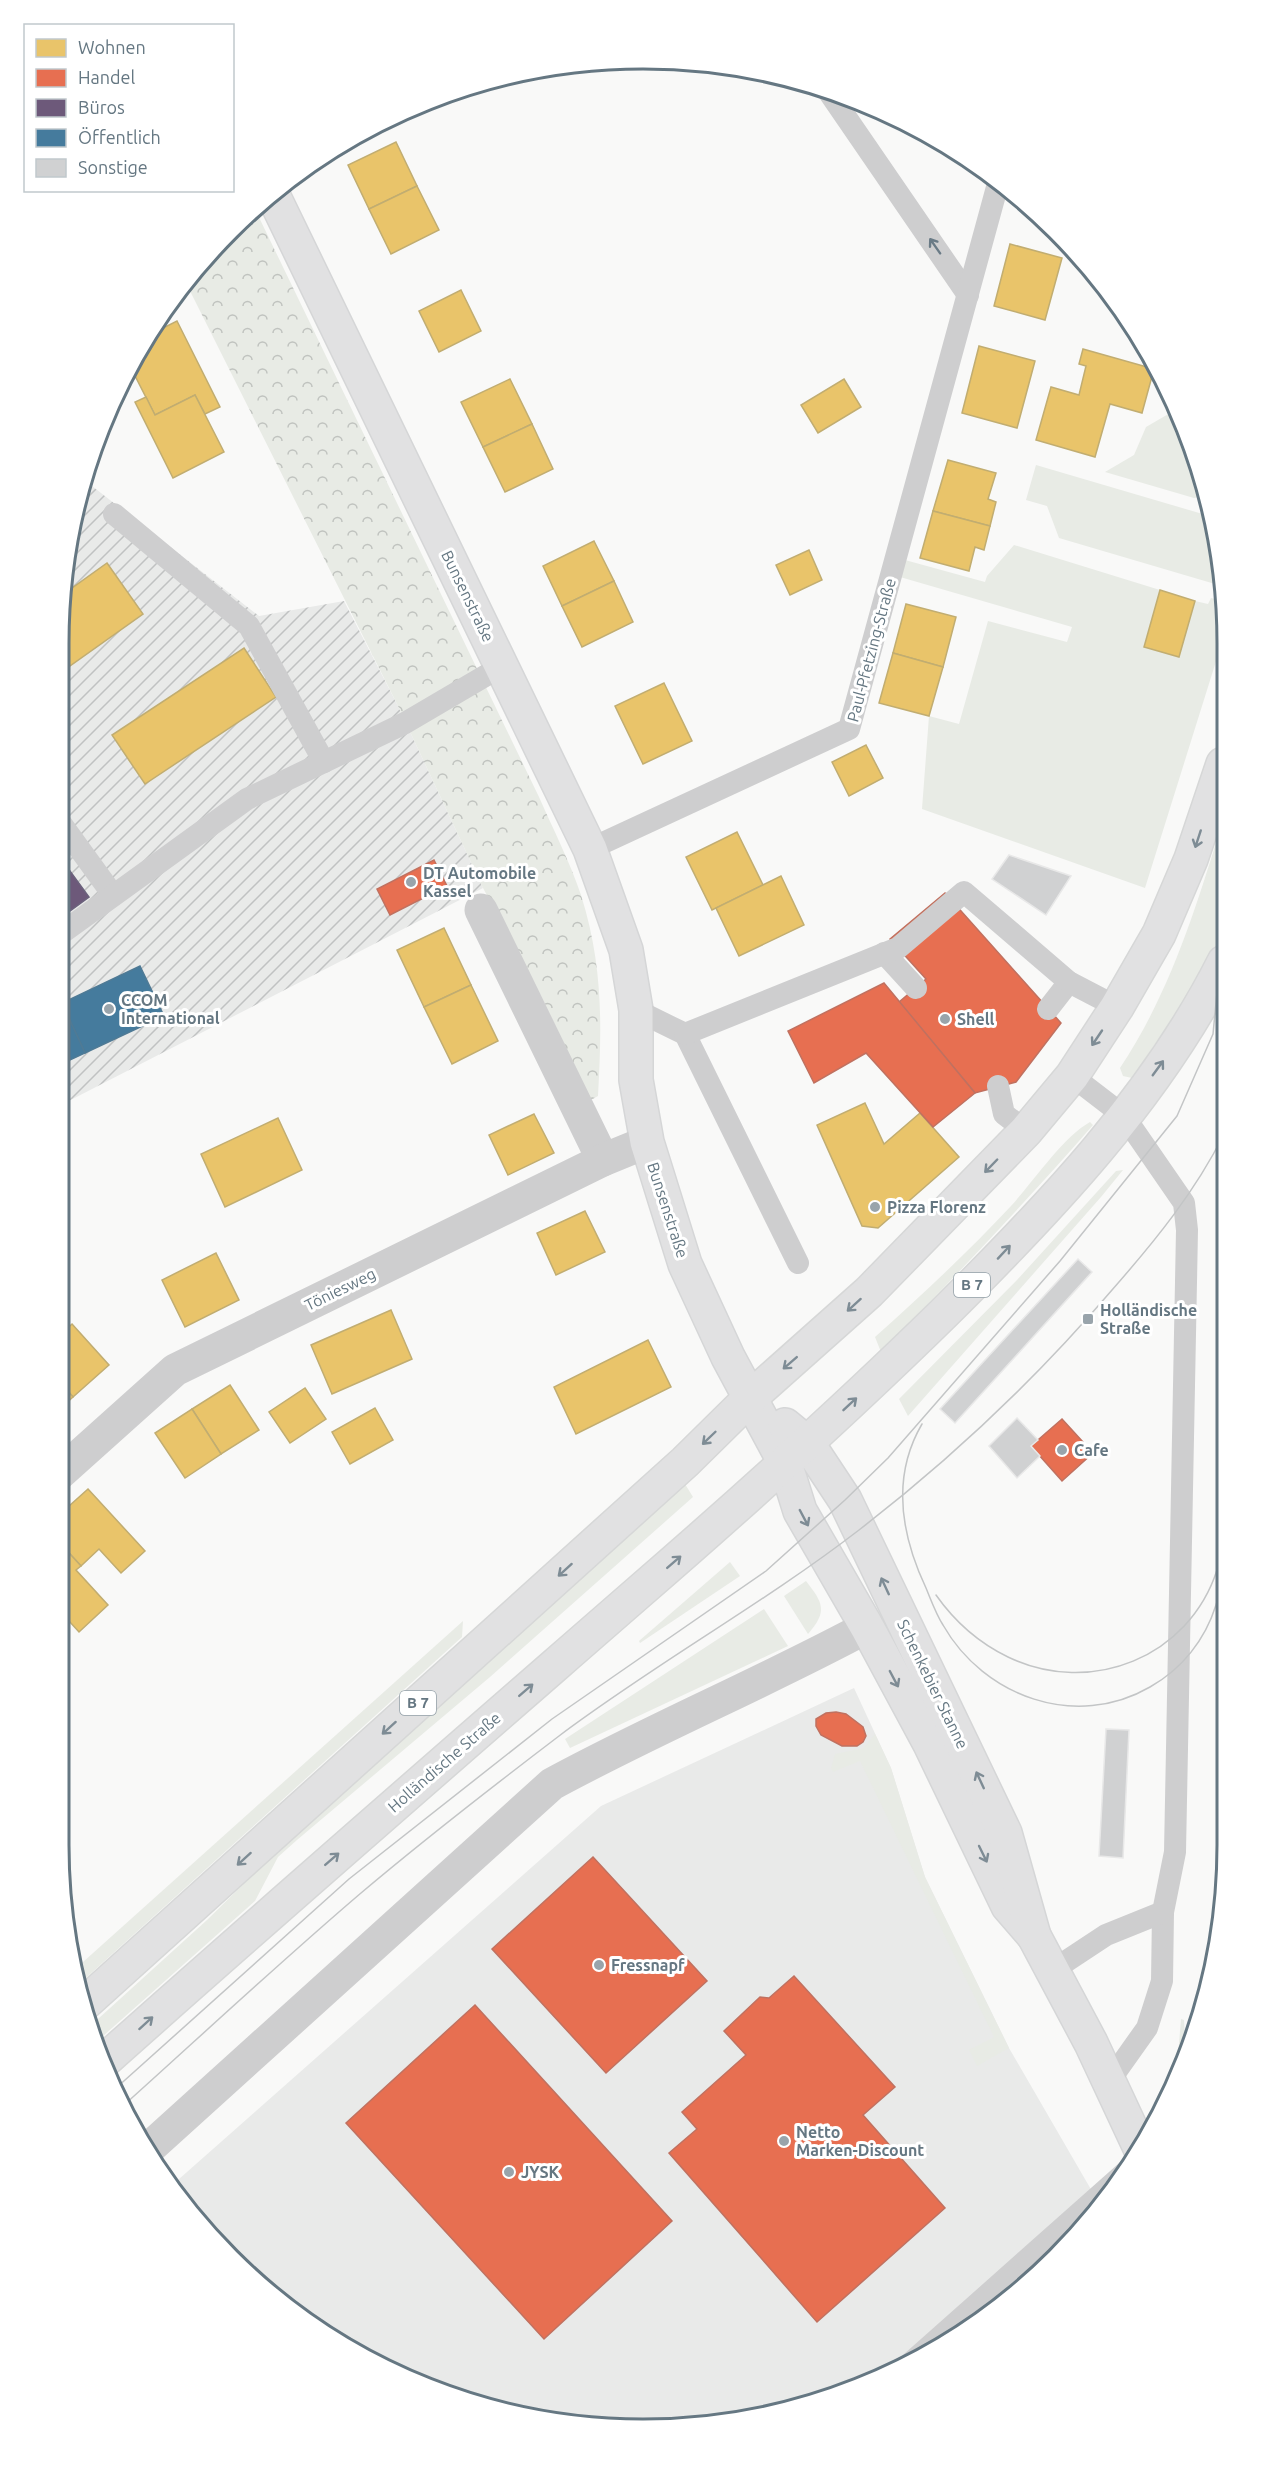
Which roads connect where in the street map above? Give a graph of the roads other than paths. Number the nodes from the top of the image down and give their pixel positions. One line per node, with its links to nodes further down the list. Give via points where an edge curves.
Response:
1 (836, 102): 4 (lane, one-way to 1)
2 (996, 191): 4 (lane, Paul-Pfetzing-Straße)
3 (276, 202): 6 (main road, Bunsenstraße)
4 (968, 295): 10 (lane, Paul-Pfetzing-Straße, via 849,729)
5 (114, 514): 7 (lane, via 249,626)
6 (502, 666): 7 (lane, via 405,723); 10 (main road, Bunsenstraße)
7 (324, 762): 11 (lane, via 247,799)
8 (1217, 782): 18 (main road, B 7, one-way to 18, via 1191,859 1163,923)
9 (69, 834): 11 (lane)
10 (590, 849): 20 (main road, Bunsenstraße, via 626,950)
11 (113, 895): 13 (lane)
12 (482, 909): 27 (street)
13 (69, 928)
14 (884, 953): 16 (lane, via 898,948 964,892); 17 (lane); 21 (lane)
15 (1217, 977): 24 (main road, Holländische Straße / B 7, one-way to 15, via 1203,1004)
16 (1069, 982): 18 (lane); 19 (lane)
17 (916, 988)
18 (1117, 1007): 22 (main road, B 7, one-way to 22)
19 (1048, 1009)
20 (636, 1010): 21 (lane); 26 (main road, Bunsenstraße, via 636,1080)
21 (685, 1034): 28 (lane)
22 (1072, 1076): 24 (lane); 25 (main road, B 7)
23 (998, 1086): 25 (lane, via 1004,1114)
24 (1124, 1116): 30 (main road, Holländische Straße / B 7, one-way to 24, via 983,1274 1078,1173); 33 (lane, via 1184,1203 1187,1230 1175,1852)
25 (1026, 1131): 29 (main road, B 7, one-way to 29, via 868,1292)
26 (647, 1142): 27 (street, Töniesweg); 29 (main road, Bunsenstraße, via 685,1264)
27 (603, 1160): 31 (street, Töniesweg, via 175,1370)
28 (798, 1263)
29 (751, 1397): 30 (main road); 36 (main road, B 7, one-way to 36, via 676,1470)
30 (797, 1453): 32 (main road, Schenkebier Stanne, one-way to 32, via 800,1511); 34 (main road, Schenkebier Stanne, one-way to 30, via 1005,1833 845,1500); 37 (main road, Holländische Straße / B 7, one-way to 30)
31 (69, 1465)
32 (867, 1627): 34 (main road, Schenkebier Stanne, one-way to 34, via 930,1744 1008,1906); 40 (street, via 552,1784)
33 (1163, 1912): 35 (lane, via 1106,1935); 38 (lane, via 1162,1981 1147,2028)
34 (1034, 1936): 35 (main road, Schenkebier Stanne)
35 (1053, 1970): 38 (main road, Schenkebier Stanne)
36 (90, 1999)
37 (110, 2056)
38 (1108, 2083): 39 (main road, Schenkebier Stanne)
39 (1135, 2140)
40 (154, 2144)
41 (1091, 2203): 42 (lane)
42 (944, 2333)

